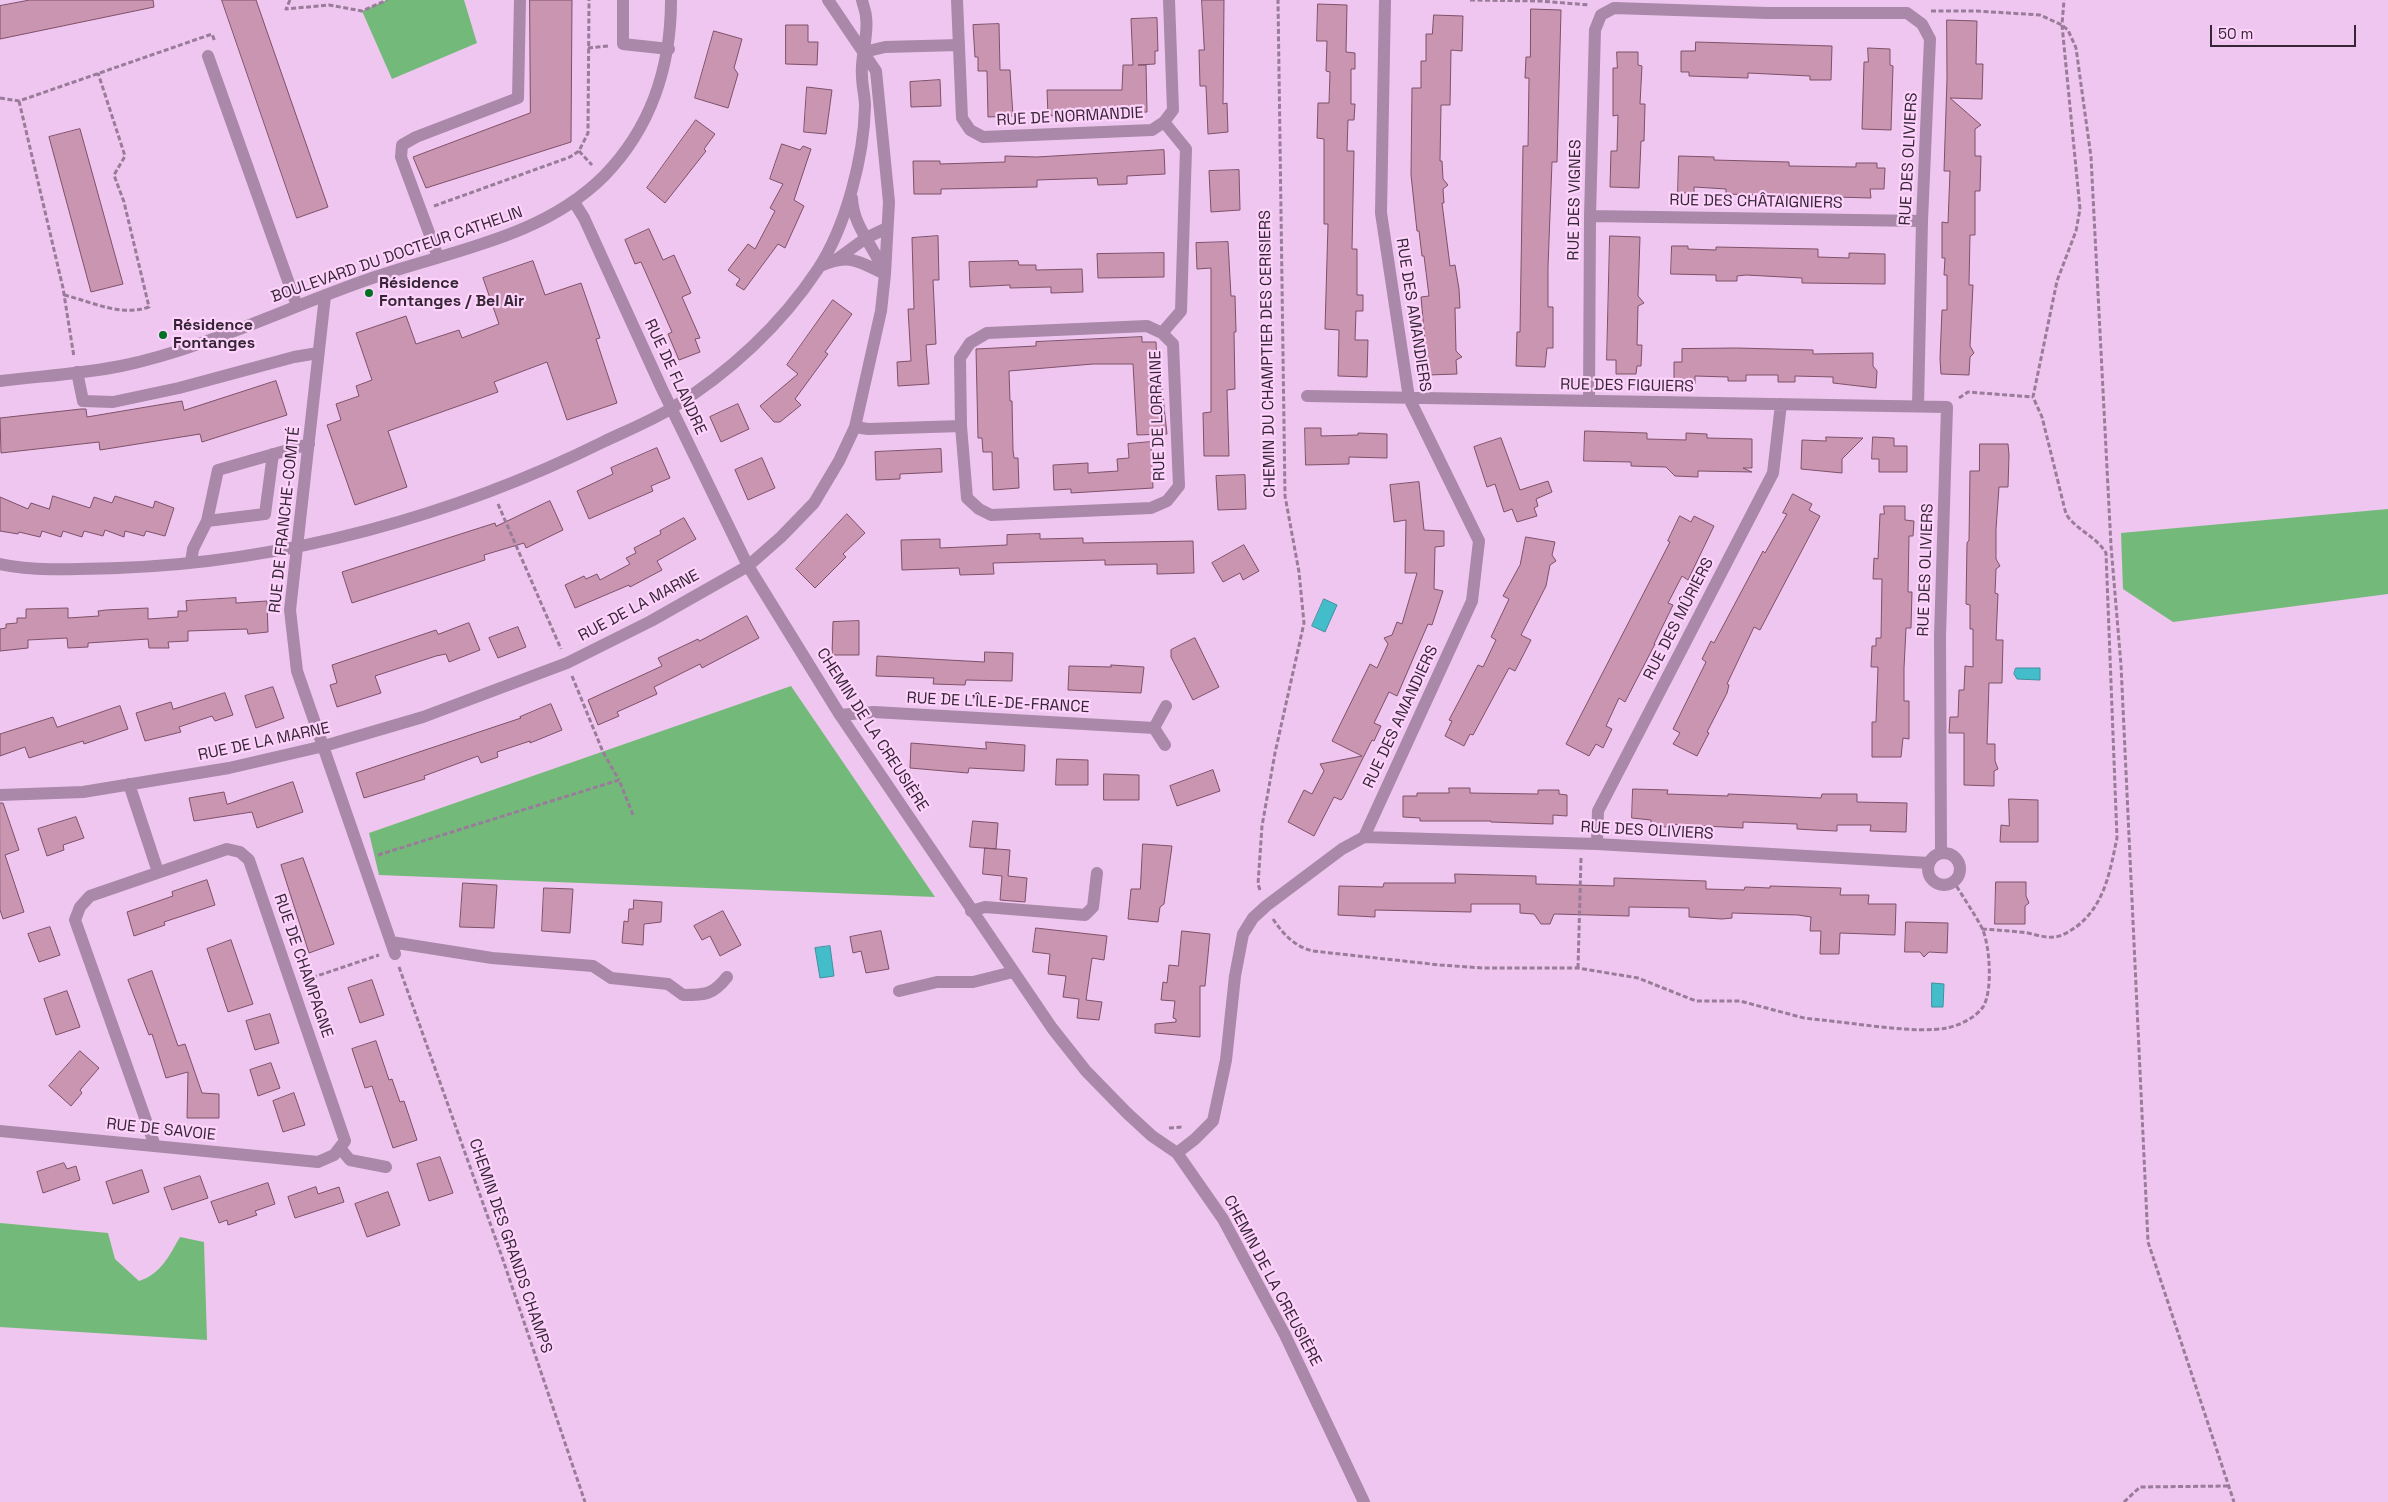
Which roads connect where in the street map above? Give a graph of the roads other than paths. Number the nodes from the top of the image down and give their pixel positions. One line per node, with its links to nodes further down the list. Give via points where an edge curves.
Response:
1 (520, 0): 23 (street, via 518,98 402,145 401,157)
2 (623, 0): 13 (street, via 623,44)
3 (671, 0): 13 (street, BOULEVARD DU DOCTEUR CATHELIN)
4 (828, 0): 11 (street, RUE DE LA MARNE)
5 (841, 0): 11 (street)
6 (862, 0): 14 (street, via 867,18)
7 (957, 0): 12 (street, RUE DE NORMANDIE)
8 (1169, 0): 16 (street, RUE DE NORMANDIE, via 1173,110)
9 (1385, 0): 34 (street, RUE DES AMANDIERS, via 1381,213)
10 (1907, 13): 19 (street, RUE DES VIGNES, via 1614,8 1601,15 1595,30); 20 (street, RUE DES OLIVIERS, via 1922,24 1930,40)
11 (842, 20): 14 (street, RUE DE LA MARNE)
12 (959, 45): 14 (street); 16 (street, RUE DE NORMANDIE, via 962,118 970,130 983,137 1152,130)
13 (669, 48): 18 (street, BOULEVARD DU DOCTEUR CATHELIN, via 661,80 639,131 624,154)
14 (864, 52): 17 (street, via 861,73 864,128); 21 (street, RUE DE LA MARNE, via 876,71 889,202)
15 (208, 56): 28 (street)
16 (1164, 122): 29 (street, via 1186,149 1182,311)
17 (852, 188): 22 (street, via 852,211); 25 (street)
18 (574, 202): 23 (street, BOULEVARD DU DOCTEUR CATHELIN, via 525,228); 39 (street, RUE DE FLANDRE)
19 (1590, 216): 20 (street, RUE DES CHÂTAIGNIERS); 35 (street, RUE DES VIGNES)
20 (1922, 221): 37 (street, RUE DES OLIVIERS)
21 (887, 228): 22 (street); 26 (street, RUE DE LA MARNE)
22 (866, 238): 24 (street); 26 (street)
23 (438, 257): 27 (street, BOULEVARD DU DOCTEUR CATHELIN)
24 (837, 258): 25 (street); 26 (street, via 854,260)
25 (820, 266): 39 (street, via 765,334 719,375)
26 (885, 274): 41 (street, RUE DE LA MARNE, via 881,311)
27 (325, 296): 28 (street, BOULEVARD DU DOCTEUR CATHELIN); 30 (street, RUE DE FRANCHE-COMTÉ)
28 (297, 306): 31 (street, BOULEVARD DU DOCTEUR CATHELIN, via 163,354 121,366)
29 (1162, 333): 40 (street, RUE DE LORRAINE, via 1147,326 987,333 970,343 960,358); 40 (street, RUE DE LORRAINE, via 1173,344 1179,486 1167,501 1150,508 991,515 978,509 967,498)
30 (318, 353): 31 (street, via 113,402 82,401); 42 (street, RUE DE FRANCHE-COMTÉ)
31 (77, 372): 32 (street, BOULEVARD DU DOCTEUR CATHELIN)
32 (0, 381)
33 (1307, 396): 34 (street, RUE DES FIGUIERS)
34 (1409, 398): 35 (street, RUE DES FIGUIERS); 56 (street, RUE DES AMANDIERS, via 1479,541 1472,601)
35 (1589, 401): 36 (street, RUE DES FIGUIERS)
36 (1782, 404): 37 (street, RUE DES FIGUIERS); 57 (street, RUE DES MÛRIERS, via 1773,473 1598,811)
37 (1918, 406): 38 (street, RUE DES FIGUIERS)
38 (1947, 407): 58 (street, RUE DES OLIVIERS, via 1940,636)
39 (672, 408): 45 (street, via 547,470 492,492 371,529); 48 (street, RUE DE FLANDRE)
40 (961, 426): 41 (street)
41 (855, 427): 48 (street, RUE DE LA MARNE, via 840,461 814,503)
42 (309, 444): 43 (street); 45 (street, RUE DE FRANCHE-COMTÉ)
43 (273, 454): 44 (street, via 218,470); 44 (street, via 265,514)
44 (207, 521): 46 (street, via 193,549)
45 (298, 546): 46 (street); 53 (street, RUE DE FRANCHE-COMTÉ, via 290,610 292,635 297,671)
46 (191, 562): 47 (street, via 73,570)
47 (0, 564)
48 (748, 566): 50 (street, CHEMIN DE LA CREUSIÈRE); 53 (street, RUE DE LA MARNE, via 651,621 567,663 423,717)
49 (1166, 706): 51 (street)
50 (840, 715): 51 (street, RUE DE L'ÎLE-DE-FRANCE, via 874,712); 62 (street, CHEMIN DE LA CREUSIÈRE)
51 (1154, 728): 52 (street)
52 (1165, 745)
53 (324, 746): 54 (street, RUE DE LA MARNE, via 229,768); 64 (street, RUE DE FRANCHE-COMTÉ, via 393,949 593,966 611,978 668,984 683,996 717,990)
54 (129, 784): 55 (street, RUE DE LA MARNE, via 83,792); 60 (street)
55 (0, 795)
56 (1364, 837): 57 (street, RUE DES OLIVIERS); 69 (street, via 1342,849 1269,911 1253,918 1243,934 1226,1060 1213,1120)
57 (1597, 844): 59 (street, RUE DES OLIVIERS)
58 (1941, 853): 59 (street); 59 (street, via 1952,855 1960,864 1960,875 1954,882 1943,886 1934,882 1928,873)
59 (1929, 863)
60 (158, 872): 67 (street, RUE DE CHAMPAGNE, via 90,896 80,907 75,920); 68 (street, RUE DE CHAMPAGNE, via 227,849 240,852 249,860 345,1142)
61 (1097, 873): 62 (street, via 1093,907 1085,915 985,907)
62 (971, 911): 63 (street, CHEMIN DE LA CREUSIÈRE)
63 (1013, 972): 65 (street, via 973,982 937,982); 69 (street, CHEMIN DE LA CREUSIÈRE, via 1086,1071 1139,1125)
64 (727, 977)
65 (899, 991)
66 (0, 1131): 67 (street, RUE DE SAVOIE)
67 (155, 1146): 68 (street, RUE DE SAVOIE, via 318,1162 334,1155)
68 (340, 1148): 70 (street, via 350,1160)
69 (1177, 1153): 71 (street, CHEMIN DE LA CREUSIÈRE, via 1224,1219 1285,1335)
70 (386, 1167)
71 (1364, 1502)

